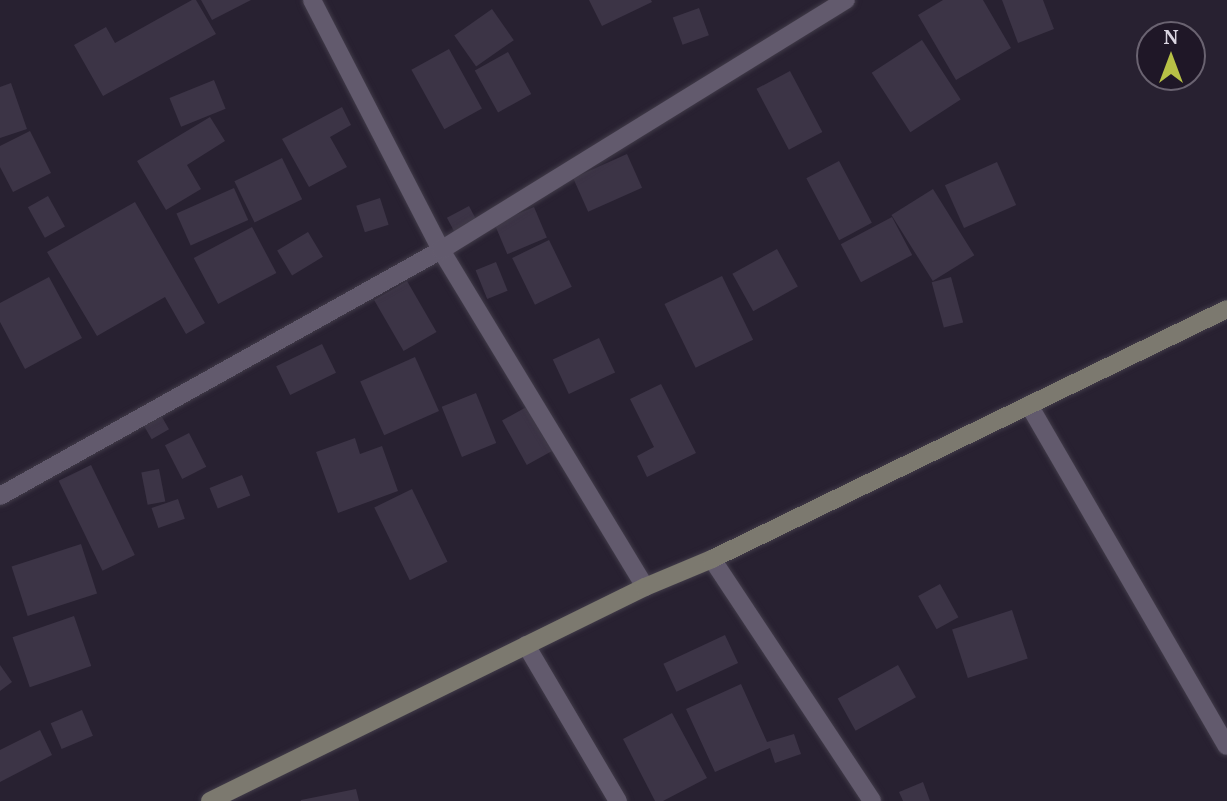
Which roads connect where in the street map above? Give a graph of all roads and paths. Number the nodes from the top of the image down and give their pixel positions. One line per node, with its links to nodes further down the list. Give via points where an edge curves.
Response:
1 (312, 0): 3 (street)
2 (846, 0): 3 (street)
3 (441, 250): 6 (street); 8 (street)
4 (1227, 309): 5 (main road)
5 (1028, 405): 7 (main road); 10 (street)
6 (0, 496)
7 (712, 559): 8 (main road); 14 (street)
8 (645, 587): 9 (main road)
9 (526, 645): 11 (main road); 13 (street)
10 (1227, 746)
11 (238, 795): 12 (main road)
12 (210, 801)
13 (618, 801)
14 (872, 801)

